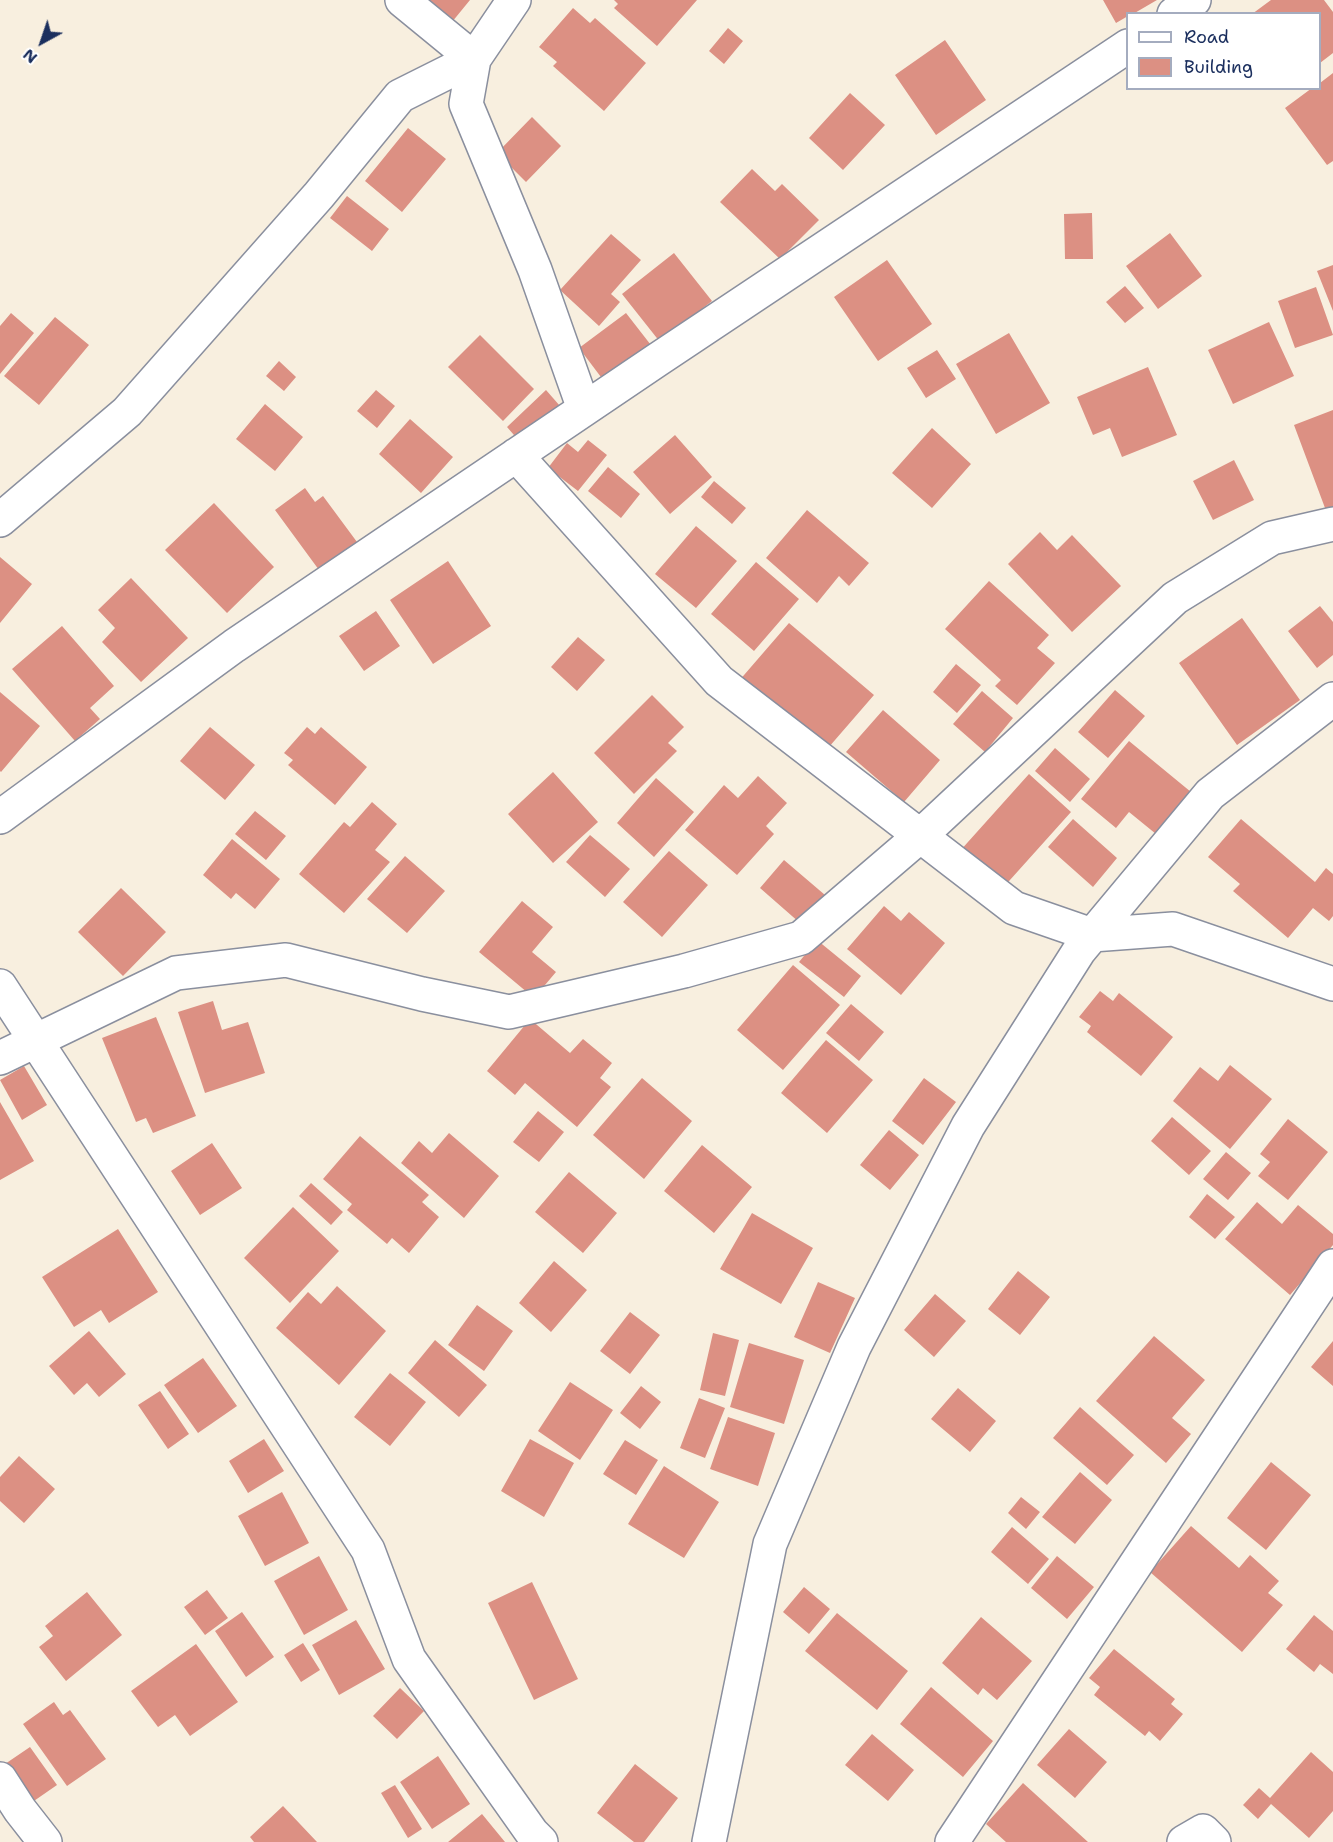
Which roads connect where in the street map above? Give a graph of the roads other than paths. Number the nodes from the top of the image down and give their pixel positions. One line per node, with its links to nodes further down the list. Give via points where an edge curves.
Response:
1 (402, 0): 6 (street)
2 (514, 0): 6 (street)
3 (1194, 0): 4 (street)
4 (1177, 12)
5 (1126, 47): 7 (street)
6 (474, 59): 7 (street, via 466,104 535,270); 9 (street, via 400,96 319,195 127,412)
7 (584, 409): 8 (street)
8 (516, 455): 12 (street, via 234,646); 13 (street, via 719,681)
9 (0, 520)
10 (1333, 524): 13 (street, via 1272,538 1175,598)
11 (1333, 699): 14 (street, via 1210,794)
12 (0, 817)
13 (920, 836): 14 (street, via 1014,908); 17 (street, via 801,938 684,971 509,1012 286,960 176,973)
14 (1092, 935): 15 (street, via 1173,929); 23 (street, via 968,1126 854,1347 770,1544)
15 (1333, 984)
16 (0, 986): 17 (street)
17 (36, 1041): 18 (street); 22 (street, via 368,1550 409,1659)
18 (0, 1058)
19 (1333, 1266): 24 (street)
20 (0, 1779): 21 (street)
21 (45, 1842)
22 (540, 1842)
23 (709, 1842)
24 (952, 1842)
25 (1184, 1842): 26 (street, via 1203,1831)
26 (1214, 1842)

